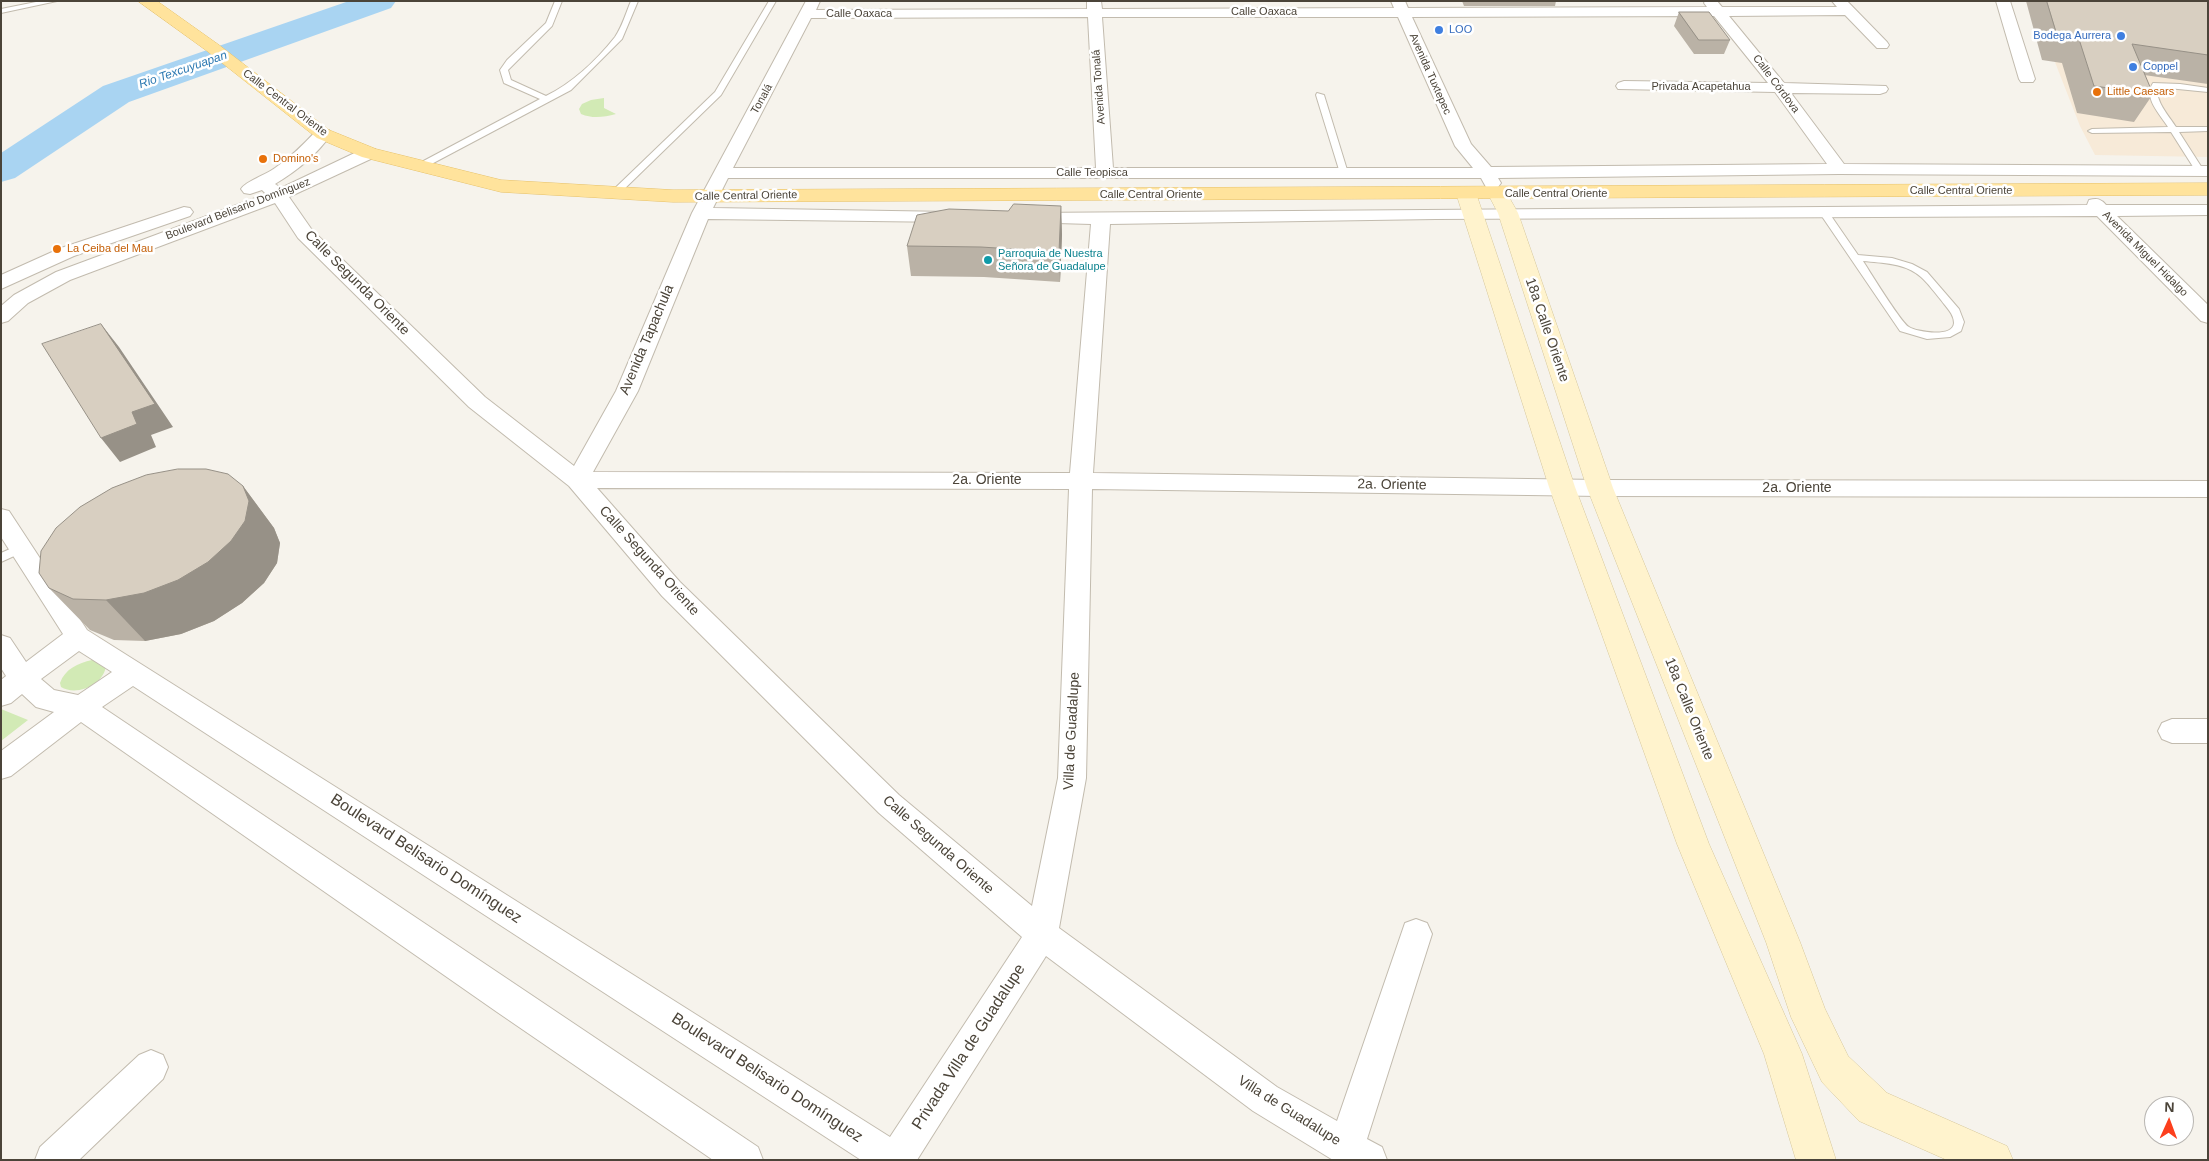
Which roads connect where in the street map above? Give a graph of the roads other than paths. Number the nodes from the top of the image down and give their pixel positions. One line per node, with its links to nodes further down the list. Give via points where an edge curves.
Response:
1 (54, 1): 12 (lane)
2 (146, 1): 24 (main road, Calle Central Oriente, via 213,48)
3 (559, 1): 20 (lane, via 549,24 504,70 507,81)
4 (635, 1): 20 (lane, via 619,37 583,76)
5 (773, 1): 38 (lane, via 718,93)
6 (2003, 1): 14 (street)
7 (1400, 6): 8 (street, Calle Oaxaca); 10 (street, Calle Oaxaca); 25 (street, Avenida Tuxtepec)
8 (1715, 6): 9 (street, Calle Oaxaca); 16 (street, Calle Córdova)
9 (1843, 6): 13 (street)
10 (1094, 7): 11 (street, Calle Oaxaca); 32 (street, Avenida Tonalá)
11 (811, 8): 30 (street, Tonalá)
12 (1, 11)
13 (1882, 45)
14 (2027, 79)
15 (1624, 86): 16 (street, Privada Acapetahua)
16 (1779, 87): 17 (street, Privada Acapetahua); 28 (street, Calle Córdova)
17 (1880, 89)
18 (2208, 90): 21 (lane, via 2156,85 2154,99)
19 (1320, 95): 31 (lane)
20 (546, 99): 27 (lane)
21 (2173, 129): 22 (lane); 23 (lane); 29 (lane)
22 (2208, 129)
23 (2092, 131)
24 (323, 134): 26 (main road, Calle Central Oriente); 33 (street, Boulevard Belisario Domínguez)
25 (1463, 146): 36 (street, Avenida Tuxtepec); 37 (street, Avenida Tuxtepec)
26 (369, 152): 27 (main road, Calle Central Oriente); 33 (street, Boulevard Belisario Domínguez, via 315,179)
27 (420, 167): 38 (main road, Calle Central Oriente, via 501,186)
28 (1839, 169): 29 (street); 37 (street)
29 (2204, 171)
30 (721, 172): 32 (street, Calle Teopisca); 39 (street, Tonalá)
31 (1344, 173): 32 (street, Calle Teopisca); 36 (street, Calle Teopisca)
32 (1105, 174)
33 (271, 189): 47 (street, Boulevard Belisario Domínguez, via 100,240); 48 (street, Boulevard Belisario Domínguez, via 63,276 21,299); 50 (street, Calle Segunda Oriente, via 305,234 477,402)
34 (2208, 189): 35 (main road, Calle Central Oriente)
35 (2083, 191): 37 (main road, Calle Central Oriente); 41 (street, Avenida Miguel Hidalgo)
36 (1467, 193): 37 (main road, Calle Central Oriente); 39 (main road, Calle Central Oriente); 45 (street); 52 (main road)
37 (1497, 193): 42 (street); 53 (main road, 18a Calle Oriente)
38 (614, 194): 39 (main road, Calle Central Oriente)
39 (705, 204): 43 (street); 50 (street, Avenida Tapachula, via 626,391)
40 (2208, 210): 41 (street)
41 (2101, 211): 42 (street); 49 (street, Avenida Miguel Hidalgo)
42 (1824, 212): 46 (lane)
43 (972, 217)
44 (1012, 218): 45 (street)
45 (1101, 219): 51 (street, Villa de Guadalupe)
46 (1856, 258): 46 (lane, via 1904,329 1927,336 1950,334 1957,329 1959,322 1955,311 1924,274 1892,261)
47 (1, 283)
48 (1, 317)
49 (2208, 317)
50 (577, 480): 51 (street, 2a. Oriente); 65 (street, Calle Segunda Oriente, via 671,589 882,797)
51 (1081, 481): 52 (street, 2a. Oriente); 65 (street, Villa de Guadalupe, via 1072,778)
52 (1562, 487): 53 (street, 2a. Oriente); 73 (main road, via 1693,844 1783,1054)
53 (1600, 488): 54 (street, 2a. Oriente); 69 (main road, 18a Calle Oriente, via 1783,942 1809,1017 1835,1069 1874,1107)
54 (2208, 489)
55 (1, 517): 56 (street, Boulevard Belisario Domínguez)
56 (11, 553): 57 (street, Boulevard Belisario Domínguez)
57 (78, 637): 59 (street, Boulevard Belisario Domínguez); 60 (street)
58 (1, 645): 60 (street)
59 (134, 672): 61 (street); 72 (street, Boulevard Belisario Domínguez)
60 (12, 687): 61 (street)
61 (81, 707): 64 (street); 71 (street)
62 (2172, 731): 63 (street)
63 (2208, 731)
64 (1, 767)
65 (1042, 934): 68 (street, Villa de Guadalupe, via 1265,1100); 72 (street, Privada Villa de Guadalupe)
66 (1416, 934): 68 (street)
67 (151, 1068): 70 (street)
68 (1358, 1153)
69 (1967, 1156)
70 (53, 1160)
71 (745, 1160)
72 (895, 1160)
73 (1816, 1160)

